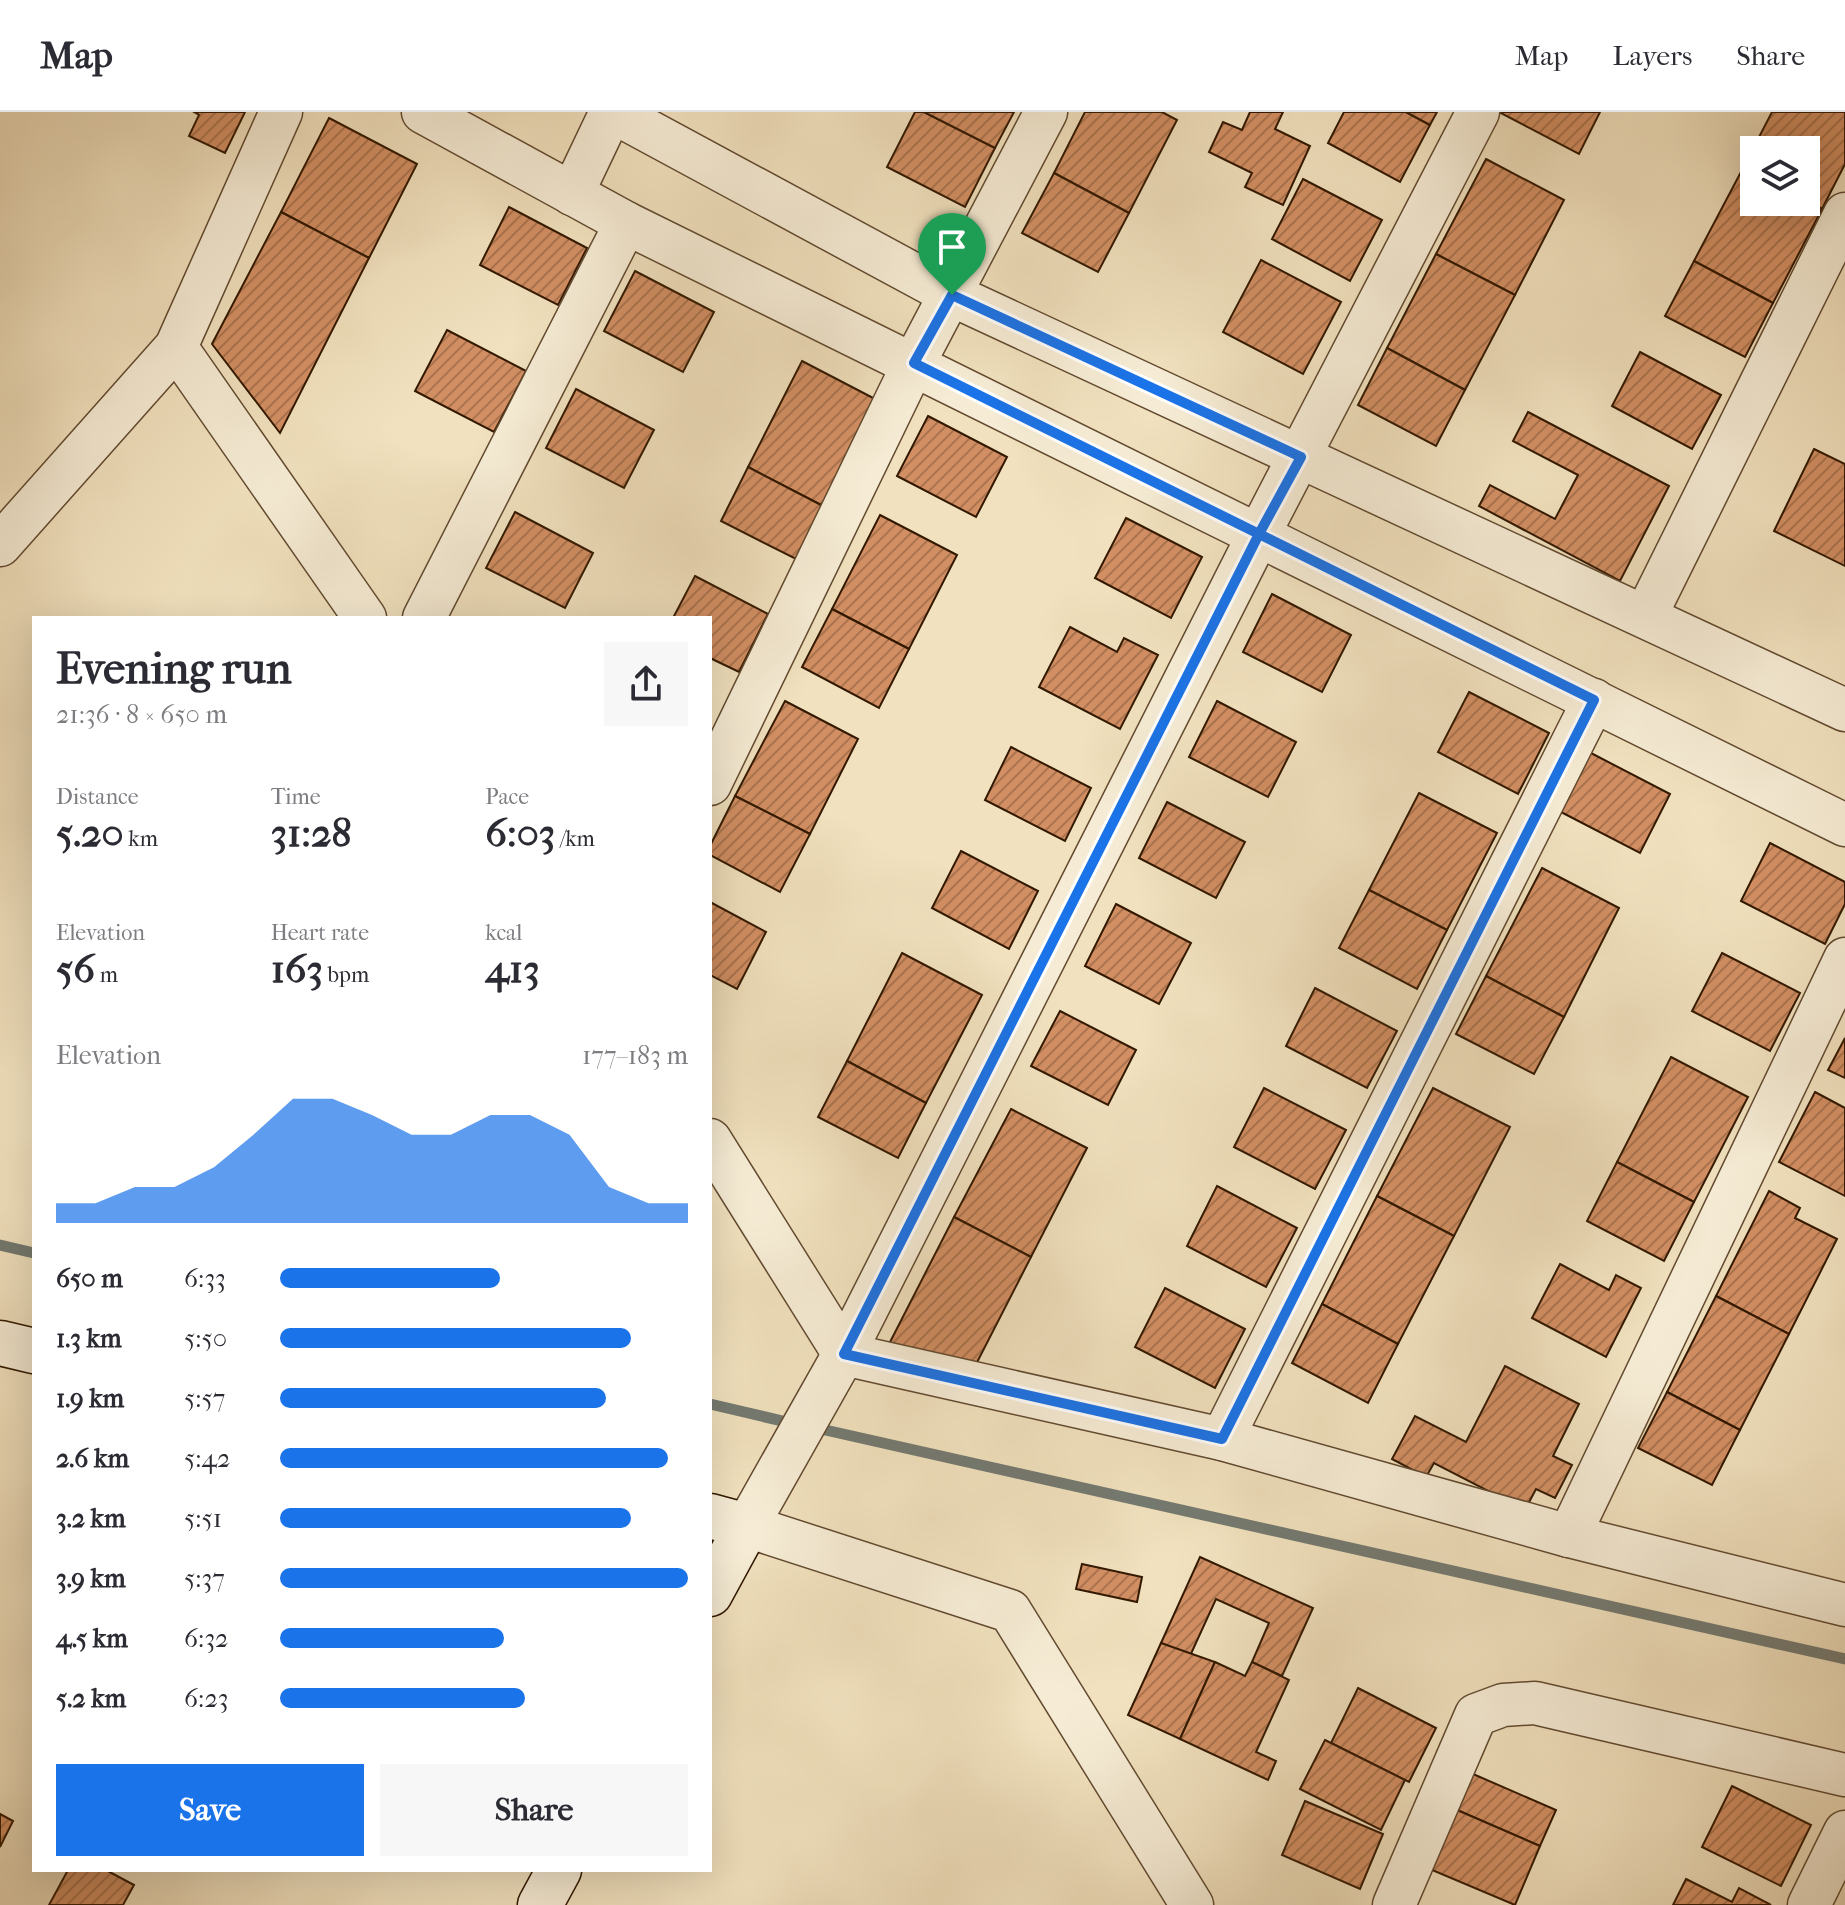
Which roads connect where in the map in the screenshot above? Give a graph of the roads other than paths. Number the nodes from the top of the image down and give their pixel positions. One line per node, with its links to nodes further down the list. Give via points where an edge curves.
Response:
1 (281, 112): 10 (street)
2 (423, 112): 6 (street)
3 (612, 112): 6 (street); 9 (street)
4 (1046, 112): 9 (street)
5 (1478, 112): 12 (street)
6 (572, 194): 8 (street)
7 (1845, 214): 15 (street)
8 (626, 223): 11 (street); 17 (street)
9 (952, 295): 11 (street); 12 (street)
10 (176, 347): 14 (street); 16 (street)
11 (914, 363): 13 (street); 20 (street)
12 (1301, 457): 13 (street); 15 (street)
13 (1259, 534): 18 (street); 26 (street)
14 (0, 545)
15 (1646, 615): 19 (street)
16 (364, 616)
17 (425, 616)
18 (1594, 700): 21 (street); 27 (street)
19 (1845, 710)
20 (712, 780)
21 (1845, 825)
22 (1845, 959): 29 (street)
23 (712, 1143): 26 (street)
24 (0, 1343): 25 (street)
25 (32, 1351)
26 (844, 1354): 27 (street); 28 (street, via 795,1443)
27 (1222, 1439): 29 (street)
28 (729, 1521): 30 (street); 36 (street, via 1010,1611)
29 (1569, 1536): 31 (street)
30 (712, 1586)
31 (1845, 1605)
32 (1845, 1775): 37 (street, via 1535,1703 1503,1705 1476,1715)
33 (1845, 1832): 38 (street)
34 (558, 1872): 35 (street)
35 (540, 1905)
36 (1192, 1905)
37 (1394, 1905)
38 (1809, 1905)

